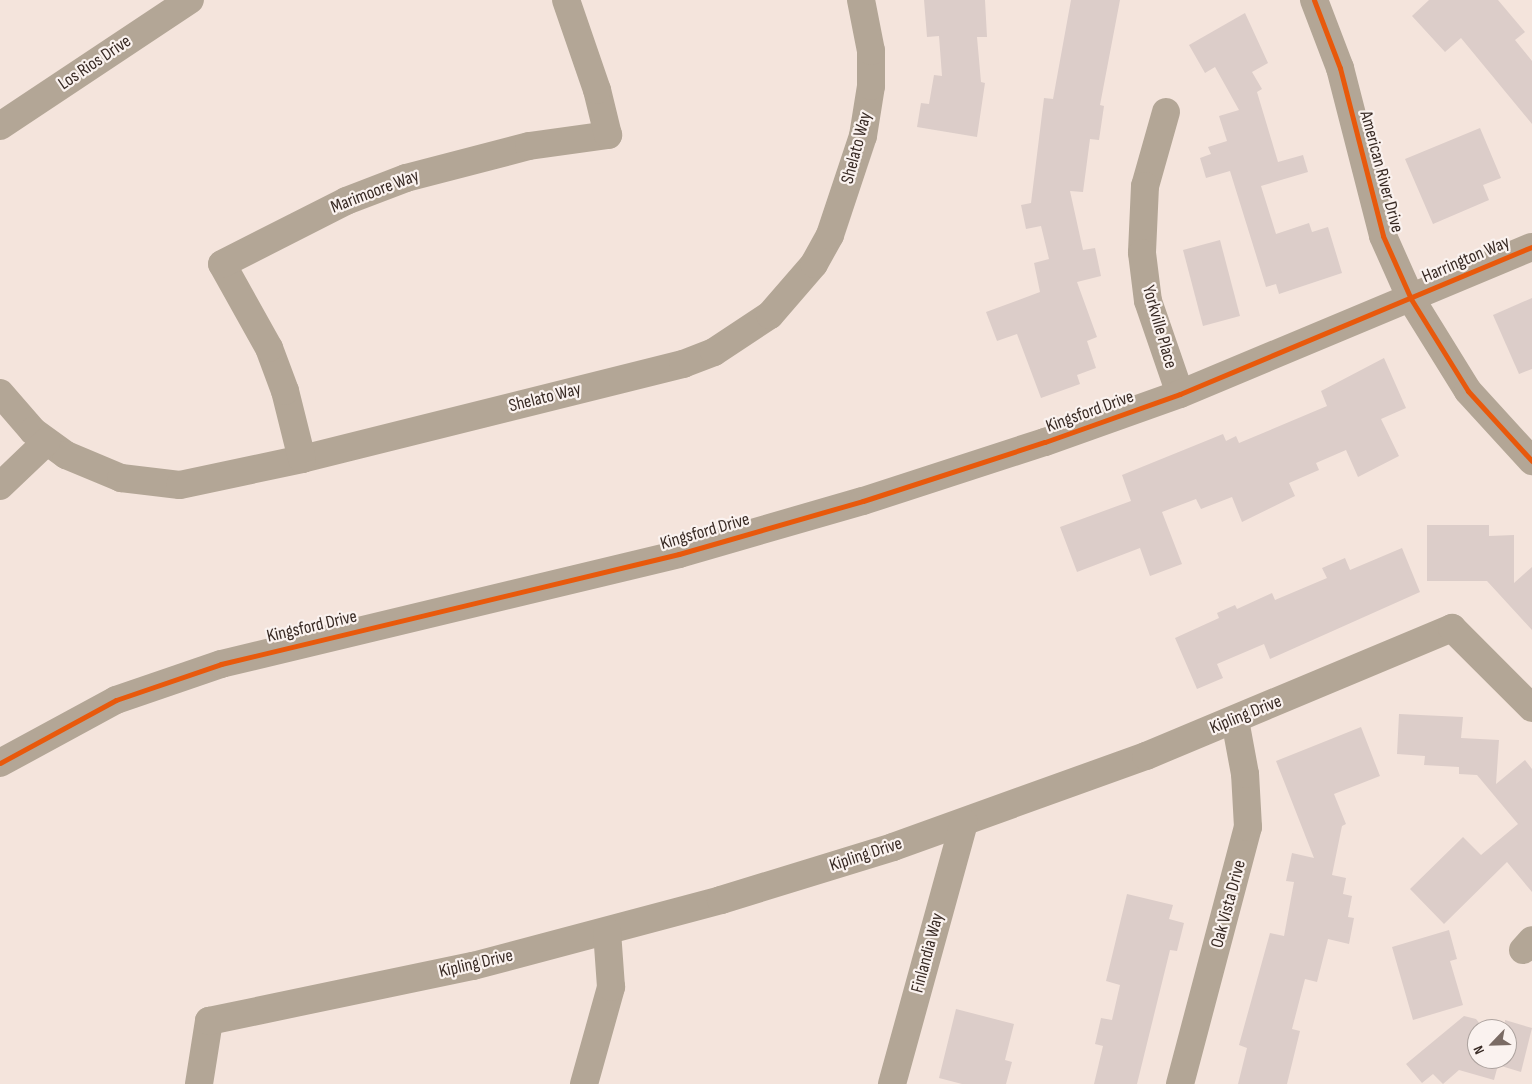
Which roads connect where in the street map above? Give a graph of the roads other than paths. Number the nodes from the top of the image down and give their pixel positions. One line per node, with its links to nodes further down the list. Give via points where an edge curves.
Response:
1 (190, 0): 6 (street, Los Rios Drive)
2 (566, 0): 12 (street, Marimoore Way, via 597,90 608,135 529,146 406,178 329,208 222,264 269,348 285,391)
3 (860, 0): 12 (street, Shelato Way, via 871,51 872,86 863,136 830,235 814,264 770,315 736,339 683,364)
4 (1314, 0): 8 (street, American River Drive, via 1340,68 1383,236)
5 (1166, 112): 10 (street, Yorkville Place, via 1145,186 1142,252 1150,309)
6 (0, 126)
7 (1532, 246): 8 (street, Harrington Way)
8 (1411, 299): 10 (street, Kingsford Drive); 13 (street, American River Drive, via 1468,391)
9 (0, 393): 11 (street, Shelato Way)
10 (1180, 394): 17 (street, Kingsford Drive, via 955,473 679,554 302,642 188,674 116,700)
11 (46, 442): 12 (street, Shelato Way, via 92,468 150,483 209,482); 14 (street)
12 (302, 459)
13 (1532, 461)
14 (0, 486)
15 (1532, 708): 16 (street, Kipling Drive, via 1452,628)
16 (1235, 720): 18 (street, Kipling Drive); 23 (street, Oak Vista Drive, via 1245,774 1248,827)
17 (0, 763)
18 (964, 823): 19 (street, Kipling Drive, via 721,900); 22 (street, Finlandia Way)
19 (607, 931): 20 (street, Kipling Drive, via 473,966 210,1021); 21 (street, via 611,987)
20 (199, 1084)
21 (584, 1084)
22 (892, 1084)
23 (1180, 1084)

